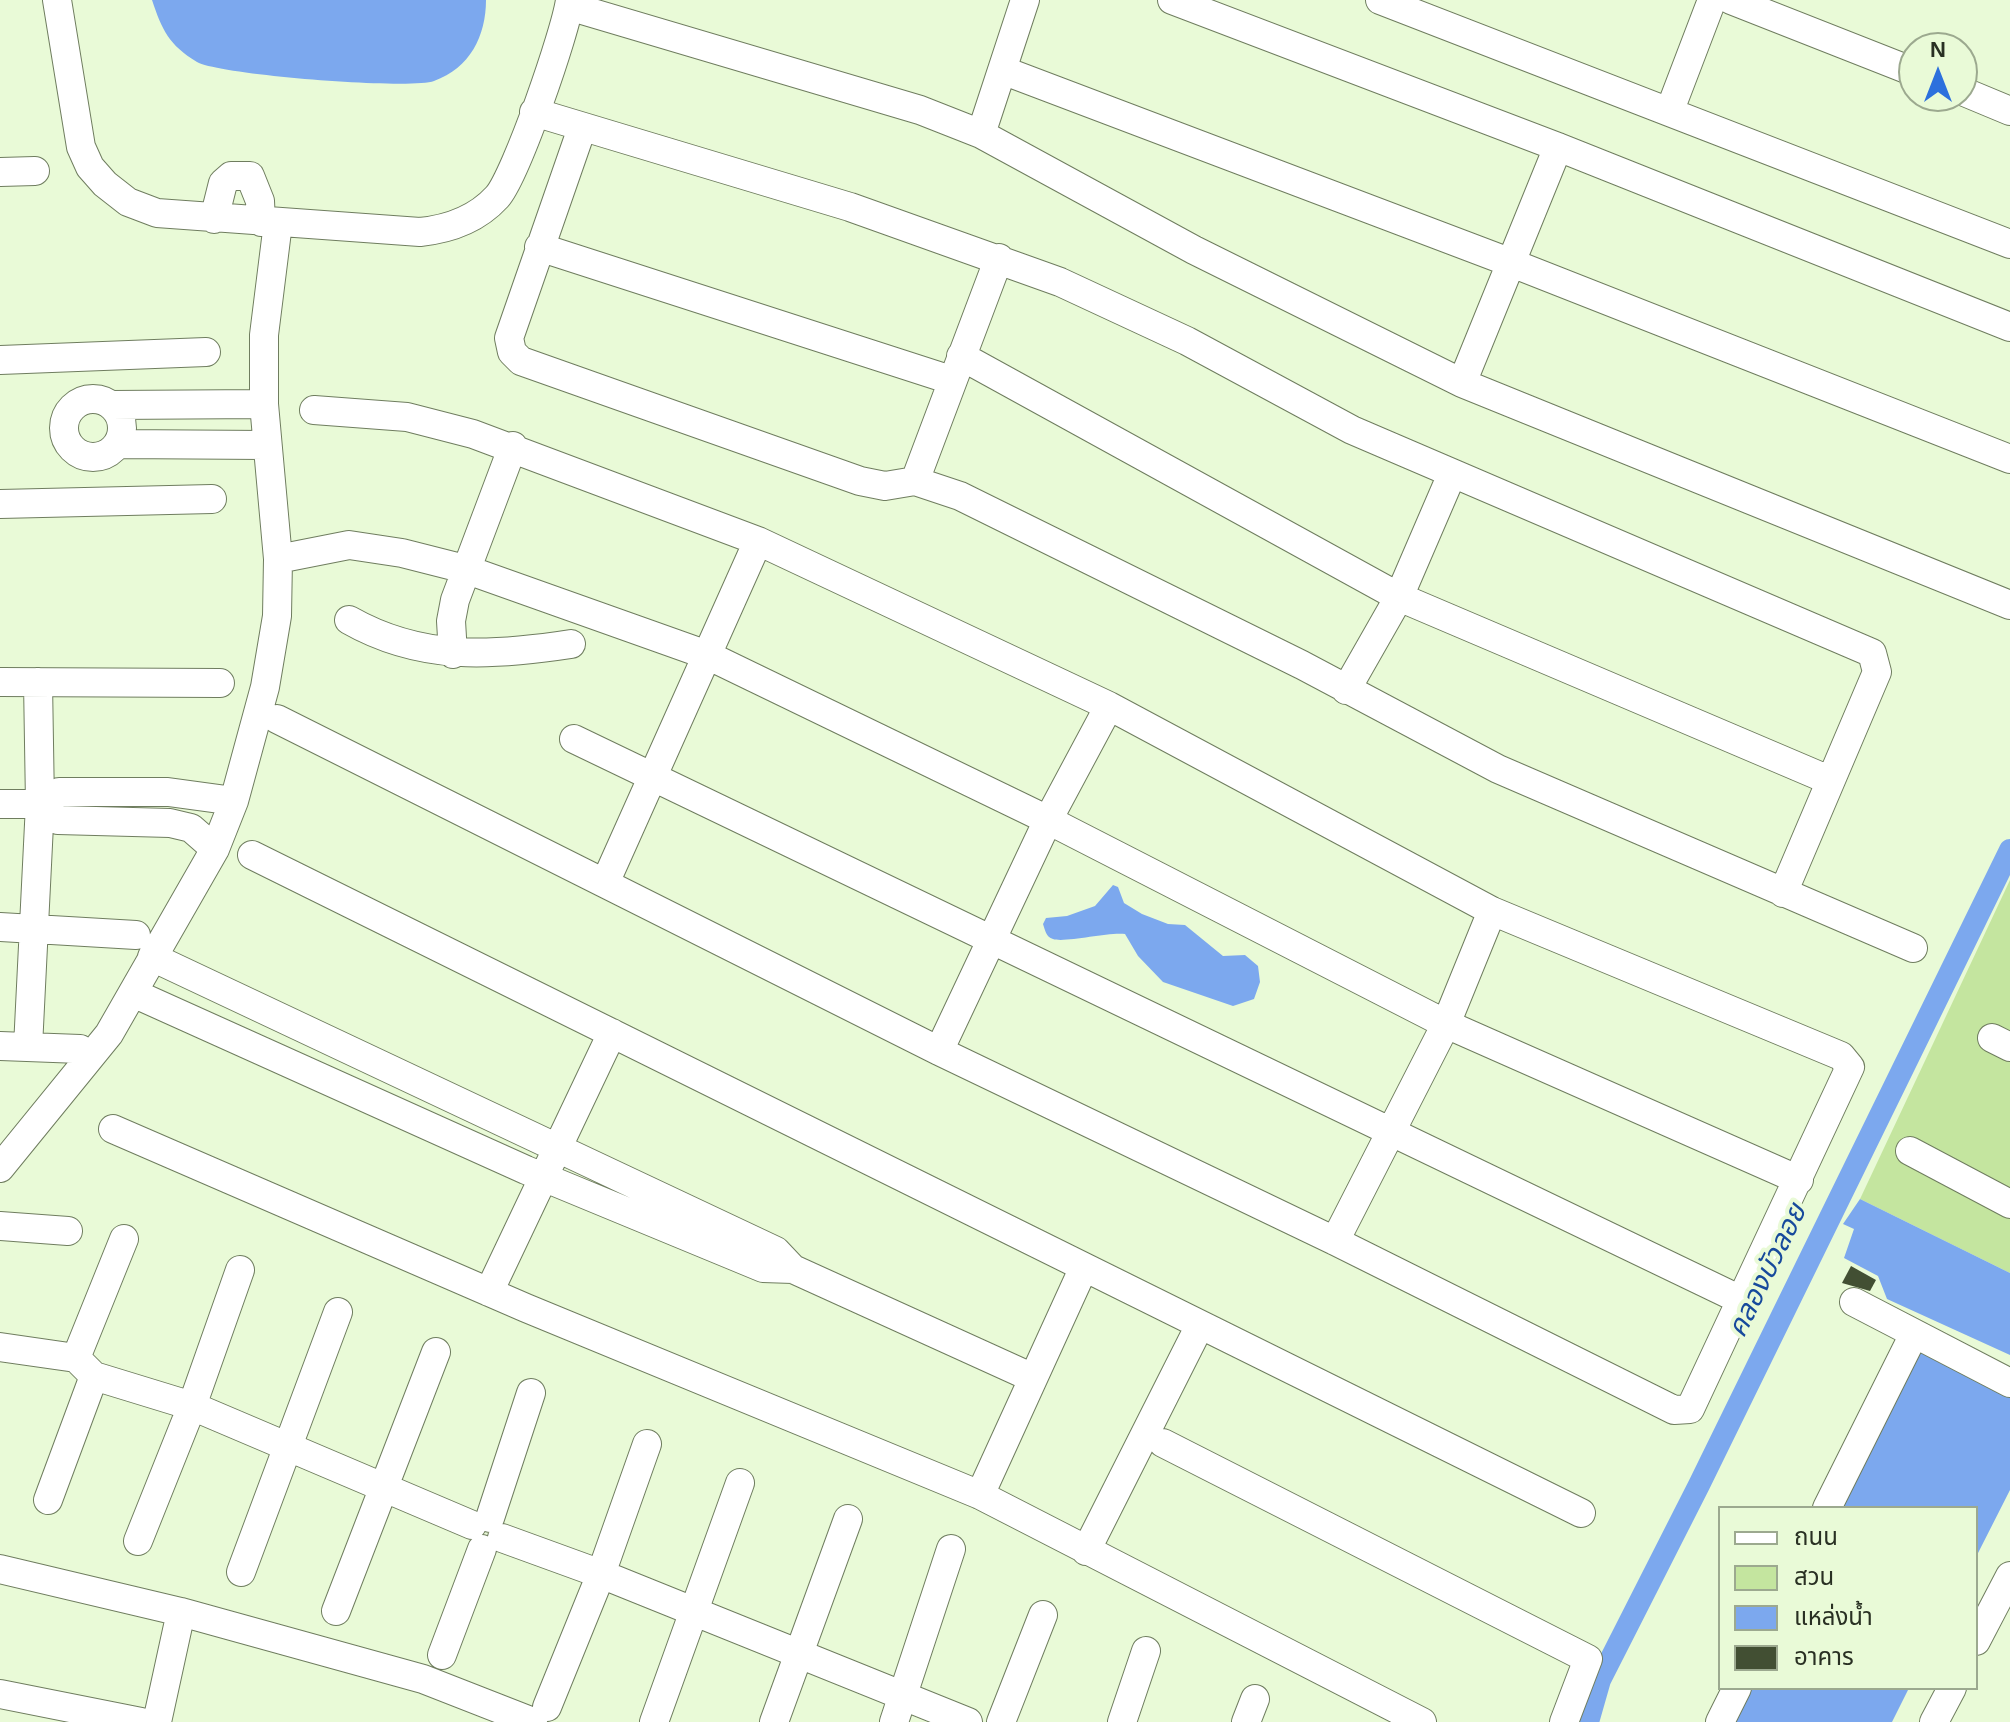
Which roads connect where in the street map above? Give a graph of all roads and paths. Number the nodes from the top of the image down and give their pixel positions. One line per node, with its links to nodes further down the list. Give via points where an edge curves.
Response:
1 (57, 0): 19 (street, via 81,147 90,167 128,202 157,213)
2 (1025, 0): 9 (street)
3 (1172, 0): 16 (street)
4 (1380, 0): 11 (street)
5 (1712, 0): 11 (street)
6 (1731, 0): 8 (street)
7 (570, 3): 13 (street); 15 (street, via 920,110)
8 (1898, 66)
9 (1002, 70): 15 (street); 24 (street)
10 (1978, 98): 12 (street)
11 (1670, 110): 21 (street)
12 (2010, 111)
13 (534, 112): 14 (street); 20 (street, via 498,196 474,217 446,230)
14 (582, 128): 22 (street); 23 (street, via 850,207)
15 (981, 134): 30 (street, via 1194,250)
16 (1558, 147): 24 (street); 25 (street)
17 (35, 171): 18 (street)
18 (0, 172)
19 (214, 219): 20 (street); 20 (street, via 223,183 240,174 250,176 256,185)
20 (270, 223): 32 (street)
21 (2010, 244)
22 (539, 247): 29 (street); 39 (street, via 509,338 521,361 860,481 885,486)
23 (999, 258): 29 (street); 38 (street, via 1125,311 1352,430)
24 (1509, 262): 30 (street); 37 (street)
25 (2010, 327)
26 (206, 352): 27 (street)
27 (93, 358): 28 (street); 31 (street)
28 (0, 360)
29 (956, 368): 39 (street); 46 (street)
30 (1462, 383): 47 (street)
31 (100, 402): 32 (street); 36 (street, via 122,423); 36 (street, via 69,410 63,432 75,451)
32 (264, 404): 34 (street)
33 (314, 410): 35 (street, via 407,417)
34 (265, 445): 36 (street); 44 (street)
35 (513, 446): 43 (street); 45 (street)
36 (107, 450): 41 (street)
37 (2010, 459)
38 (1452, 474): 46 (street); 60 (street, via 1872,653 1877,672)
39 (915, 481): 55 (street, via 960,496)
40 (212, 499): 41 (street)
41 (97, 502): 42 (street)
42 (0, 504)
43 (758, 541): 51 (street); 56 (street)
44 (278, 559): 45 (street, via 349,545); 61 (street, via 277,616 265,687)
45 (465, 569): 50 (street, via 451,621); 51 (street)
46 (1399, 597): 55 (street); 60 (street)
47 (2010, 605)
48 (349, 620): 50 (street, via 407,646)
49 (571, 644): 50 (street, via 502,655)
50 (453, 654)
51 (707, 655): 59 (street); 64 (street)
52 (0, 682): 53 (street)
53 (38, 682): 54 (street); 63 (street)
54 (220, 683)
55 (1346, 690): 68 (street, via 1498,769)
56 (1109, 706): 64 (street); 69 (street)
57 (277, 719): 67 (street)
58 (574, 739): 59 (street)
59 (653, 776): 67 (street); 72 (street)
60 (1829, 780): 68 (street)
61 (234, 801): 63 (street, via 168,792 59,792); 65 (street)
62 (0, 804): 63 (street)
63 (40, 804): 65 (street, via 58,820 191,828); 71 (street)
64 (1048, 820): 72 (street); 76 (street)
65 (215, 849): 73 (street)
66 (252, 855): 77 (street)
67 (605, 883): 81 (street)
68 (1783, 893): 74 (street)
69 (1492, 911): 76 (street); 88 (street, via 1849,1062)
70 (0, 927): 71 (street)
71 (34, 928): 73 (street); 79 (street)
72 (989, 941): 81 (street); 83 (street)
73 (144, 946): 75 (street); 84 (street)
74 (1913, 948)
75 (133, 993): 86 (street, via 109,1034); 87 (street)
76 (1446, 1024): 83 (street); 88 (street)
77 (612, 1033): 84 (street); 94 (street)
78 (0, 1046): 79 (street)
79 (28, 1047): 80 (street)
80 (80, 1049)
81 (939, 1051): 93 (street)
82 (113, 1129): 97 (street)
83 (1389, 1132): 93 (street); 98 (street)
84 (560, 1146): 87 (street); 95 (street, via 776,1251)
85 (1910, 1151): 89 (street)
86 (0, 1168)
87 (545, 1178): 95 (street, via 763,1268); 97 (street)
88 (1799, 1180): 98 (street)
89 (2010, 1204)
90 (0, 1226): 91 (street)
91 (68, 1231)
92 (124, 1239): 105 (street)
93 (1335, 1241): 98 (street, via 1684,1412)
94 (1084, 1267): 101 (street); 106 (street)
95 (793, 1269): 106 (street)
96 (240, 1270): 109 (street)
97 (489, 1292): 115 (street)
98 (1743, 1301)
99 (1854, 1302): 102 (street)
100 (338, 1312): 112 (street)
101 (1200, 1325): 118 (street); 123 (street)
102 (1914, 1334): 107 (street); 117 (street)
103 (0, 1347): 105 (street)
104 (436, 1352): 114 (street)
105 (85, 1367): 109 (street); 116 (street)
106 (1033, 1378): 115 (street)
107 (2010, 1383)
108 (531, 1393): 120 (street)
109 (192, 1406): 112 (street); 121 (street)
110 (1163, 1443): 150 (street, via 1588,1659)
111 (647, 1444): 126 (street)
112 (288, 1447): 114 (street); 125 (street)
113 (740, 1483): 130 (street)
114 (384, 1489): 120 (street); 128 (street)
115 (980, 1495): 123 (street)
116 (48, 1500)
117 (1828, 1506)
118 (1581, 1513)
119 (848, 1519): 135 (street)
120 (487, 1532): 126 (street); 134 (street)
121 (138, 1541)
122 (951, 1549): 139 (street)
123 (1086, 1551): 149 (street)
124 (0, 1569): 129 (street)
125 (241, 1572)
126 (601, 1574): 130 (street); 140 (street)
127 (2010, 1576): 132 (street)
128 (336, 1611)
129 (181, 1612): 140 (street); 142 (street)
130 (694, 1614): 135 (street); 143 (street)
131 (1043, 1615): 147 (street)
132 (1978, 1637)
133 (1146, 1651): 148 (street)
134 (442, 1655)
135 (799, 1655): 139 (street); 144 (street)
136 (1736, 1690): 151 (street)
137 (1951, 1690): 152 (street)
138 (0, 1694): 141 (street)
139 (905, 1695): 145 (street); 146 (street)
140 (540, 1715)
141 (141, 1722)
142 (157, 1722)
143 (654, 1722)
144 (774, 1722)
145 (894, 1722)
146 (968, 1722)
147 (1001, 1722)
148 (1122, 1722)
149 (1422, 1722)
150 (1564, 1722)
151 (1720, 1722)
152 (1934, 1722)

